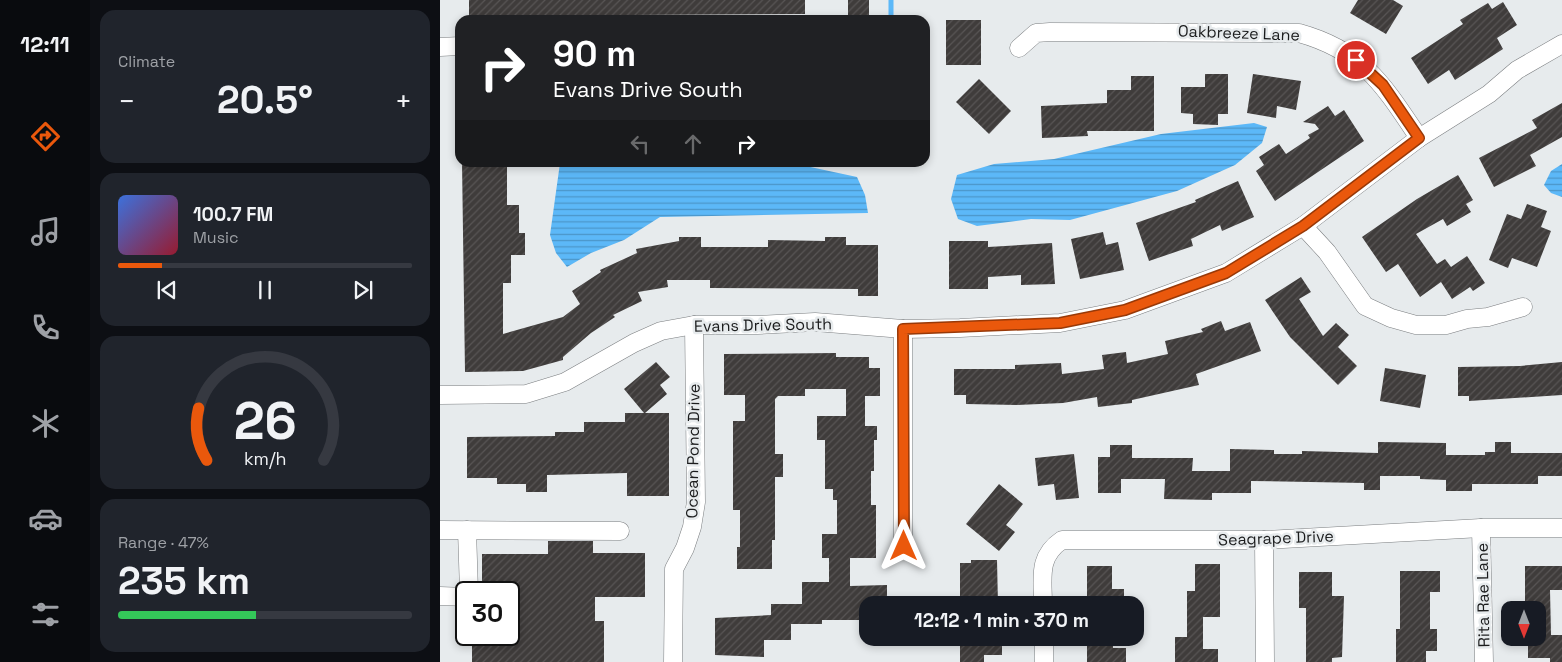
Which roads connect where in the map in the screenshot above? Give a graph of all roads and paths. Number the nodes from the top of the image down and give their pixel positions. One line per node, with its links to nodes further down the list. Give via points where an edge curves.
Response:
1 (1562, 44): 5 (street, Evans Drive South, via 1517,70 1489,94)
2 (455, 46): 3 (street)
3 (440, 47)
4 (1020, 48): 5 (street, Oakbreeze Lane, via 1036,33 1050,32 1299,33 1334,45 1372,73)
5 (1419, 138): 6 (street, Evans Drive South)
6 (1303, 226): 7 (street, via 1327,252 1365,306 1391,318 1416,325 1446,325); 9 (street, Evans Drive South, via 1226,273 1125,310 1060,323)
7 (1523, 307)
8 (694, 325): 9 (street, Evans Drive South, via 814,322); 10 (street, Evans Drive South, via 661,332 634,343 565,382 526,394); 23 (street, Ocean Pond Drive, via 696,502 692,528 674,569)
9 (903, 329): 17 (street)
10 (440, 395)
11 (1481, 528): 12 (street, Seagrape Drive); 16 (street, Seagrape Drive); 26 (street, Rita Rae Lane)
12 (1562, 528)
13 (440, 530): 14 (street)
14 (467, 530): 15 (street); 18 (street)
15 (620, 531)
16 (1264, 540): 20 (street, Seagrape Drive, via 1062,540 1043,560); 25 (street)
17 (904, 546)
18 (469, 581)
19 (440, 596): 21 (street)
20 (1043, 596)
21 (455, 597)
22 (1044, 646): 24 (street)
23 (672, 662)
24 (1044, 662)
25 (1265, 662)
26 (1484, 662)

